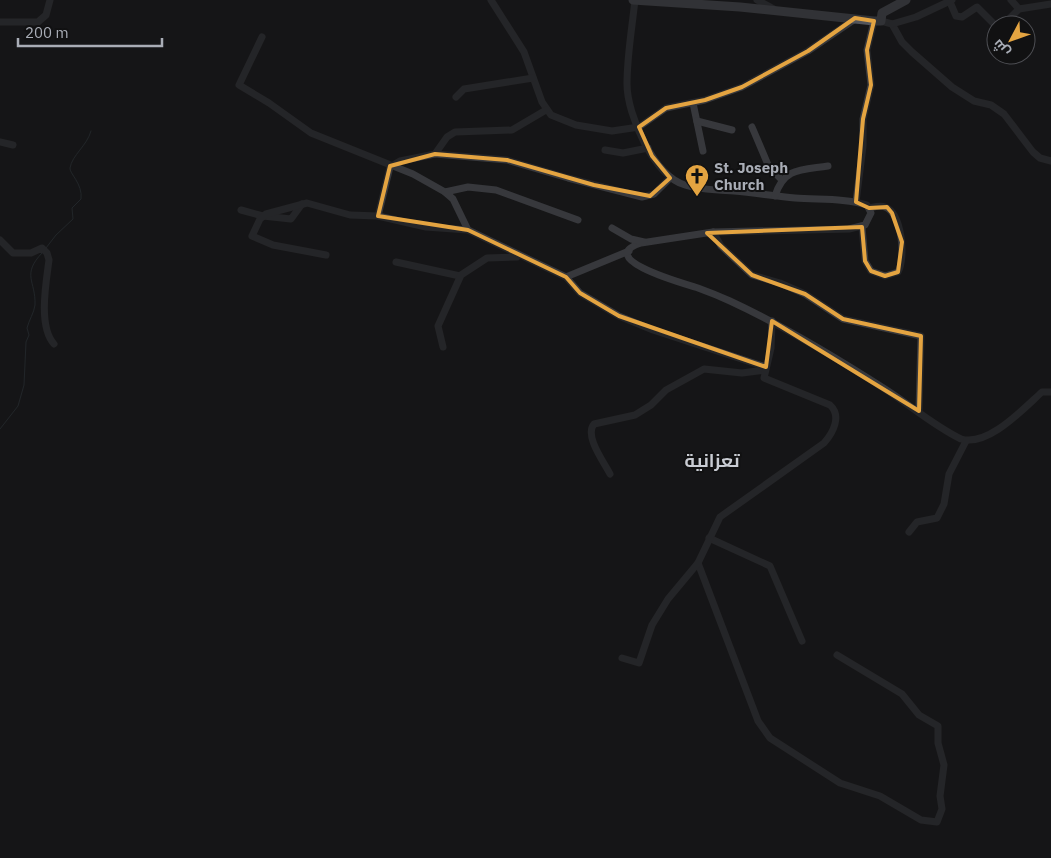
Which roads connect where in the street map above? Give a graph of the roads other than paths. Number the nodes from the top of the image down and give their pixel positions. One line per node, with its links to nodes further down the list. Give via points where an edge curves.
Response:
1 (50, 0): 17 (street, via 46,15 38,22)
2 (491, 0): 20 (street, via 515,35)
3 (634, 0): 7 (main road); 25 (street, via 627,85)
4 (757, 0): 12 (street)
5 (906, 0): 16 (main road, via 882,13)
6 (1011, 0): 11 (street)
7 (667, 1): 12 (main road)
8 (951, 1): 9 (street, via 954,14 959,18); 18 (street)
9 (979, 3): 13 (street)
10 (1051, 4): 11 (street)
11 (1019, 9): 14 (street)
12 (777, 11): 15 (main road)
13 (988, 15)
14 (1013, 15)
15 (855, 18): 16 (main road); 22 (street, via 808,51 742,87)
16 (878, 21): 18 (street); 41 (street, via 867,50 871,85 863,119)
17 (0, 22)
18 (892, 24): 34 (street, via 902,42 952,87 974,101 996,107 1033,152)
19 (262, 37): 35 (street, via 239,85 311,134)
20 (533, 78): 21 (street, via 464,90); 23 (street)
21 (456, 97)
22 (693, 103): 24 (street); 25 (street, via 666,108)
23 (546, 110): 25 (street, via 556,118 598,130 624,131); 33 (street, via 512,130 455,132 447,137)
24 (696, 121): 27 (street); 32 (street)
25 (639, 127): 30 (street)
26 (752, 127): 38 (street, via 769,167)
27 (732, 130)
28 (0, 142): 29 (street)
29 (13, 145)
30 (648, 148): 31 (street, via 624,153); 37 (street)
31 (605, 150)
32 (703, 151)
33 (435, 154): 35 (street); 37 (street, via 507,160 642,197 654,194)
34 (1051, 161)
35 (390, 166): 39 (street, via 413,174); 46 (street)
36 (828, 166): 38 (street, via 795,171)
37 (670, 178): 40 (street, via 688,186)
38 (782, 180): 40 (street)
39 (445, 192): 47 (street, via 468,187 496,190); 50 (street, via 453,200)
40 (775, 196): 41 (street)
41 (856, 202): 43 (street)
42 (302, 204): 45 (street, via 273,210); 45 (street, via 291,220); 46 (street)
43 (869, 208): 48 (street, via 870,218); 48 (street, via 887,207 892,213 902,242 902,265 898,272 885,276 871,271 865,261)
44 (241, 210): 45 (street)
45 (263, 216): 55 (street, via 252,236 256,239)
46 (378, 216): 50 (street, via 426,226)
47 (578, 220)
48 (862, 226): 51 (street, via 823,231)
49 (612, 228): 53 (street, via 631,239)
50 (468, 230): 56 (street)
51 (713, 232): 53 (street); 65 (street, via 722,246 752,275 805,294 843,318 921,336)
52 (0, 240): 61 (street, via 13,252 45,251 49,260 44,324)
53 (646, 242): 54 (street, via 632,246)
54 (629, 251): 59 (street); 60 (street, via 630,259 642,268 709,292)
55 (326, 254)
56 (522, 258): 58 (street, via 487,258); 59 (street)
57 (396, 262): 58 (street)
58 (460, 276): 62 (street, via 438,326)
59 (566, 277): 63 (street, via 580,293 619,316)
60 (772, 321): 63 (street, via 771,348); 65 (street)
61 (54, 344)
62 (443, 348)
63 (765, 368): 67 (street, via 742,373 704,369 666,390 651,406 636,415 594,424 590,429 592,438); 69 (street, via 764,378 770,382 830,405 835,412 835,425 824,443 726,511)
64 (1051, 392): 66 (street, via 1042,392 994,432)
65 (919, 411): 66 (street, via 936,425)
66 (966, 441): 68 (street, via 949,474 944,504 937,518 917,522)
67 (610, 474)
68 (909, 532)
69 (708, 538): 70 (street); 71 (street, via 770,566)
70 (698, 563): 72 (street, via 766,735 840,783 880,796 921,820 937,822 942,809 940,796 944,765 938,743 938,726 919,715 902,694); 73 (street, via 668,599 652,625 638,663)
71 (802, 641)
72 (837, 654)
73 (622, 658)

